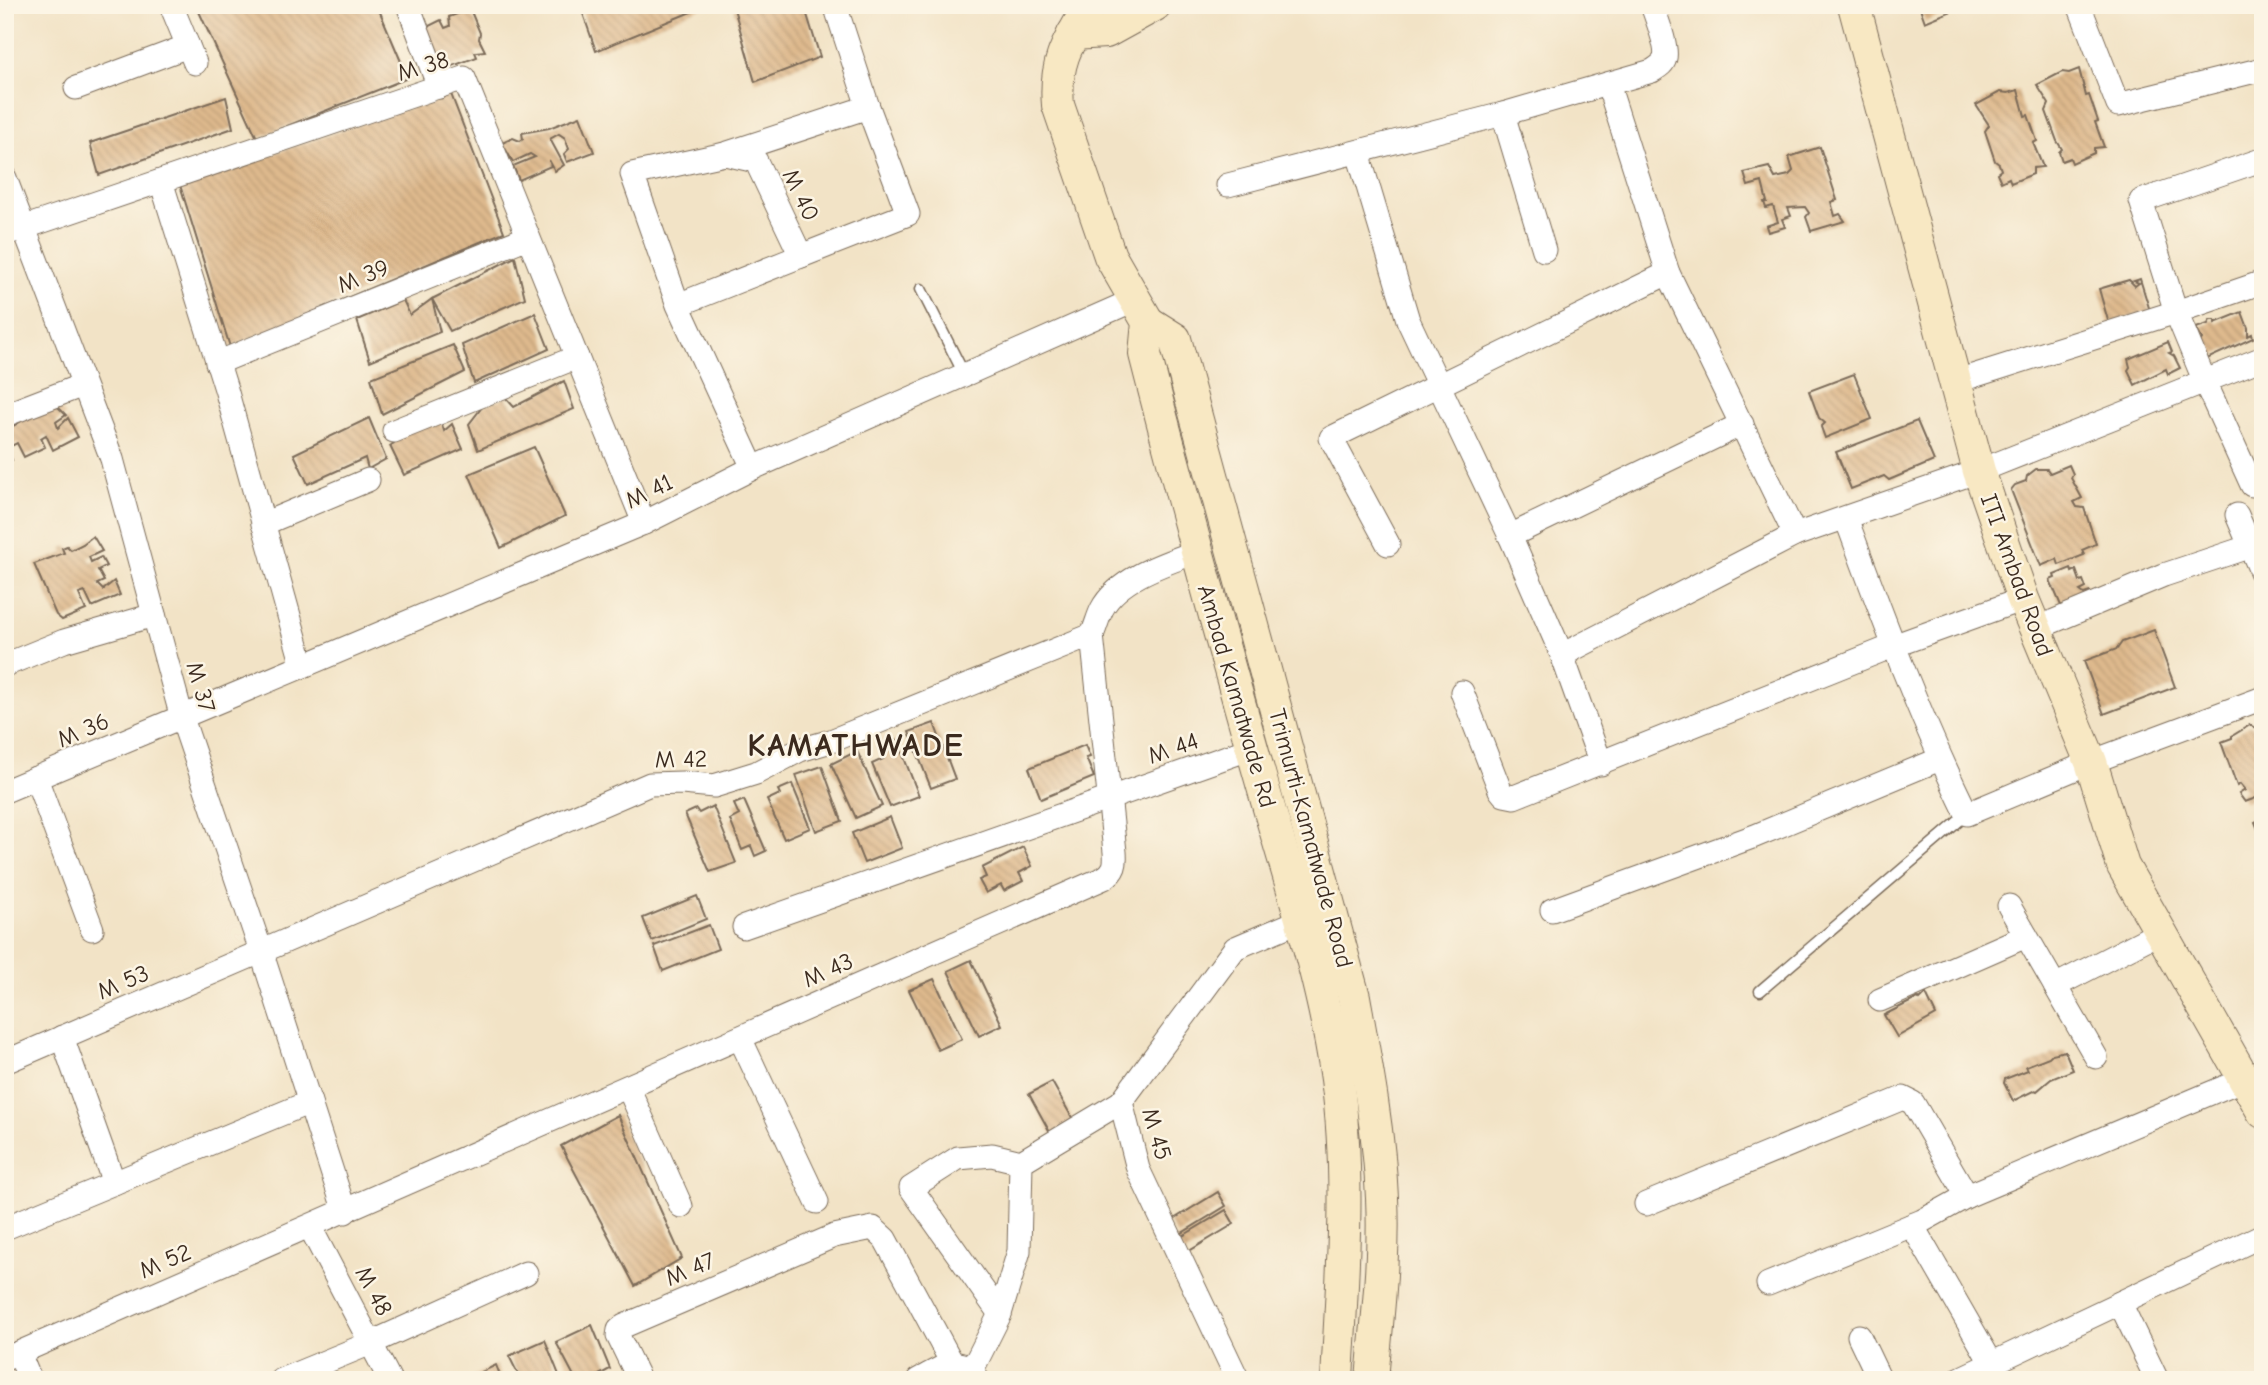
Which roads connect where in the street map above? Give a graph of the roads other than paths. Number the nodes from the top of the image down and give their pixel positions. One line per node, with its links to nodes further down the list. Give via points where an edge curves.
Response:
1 (171, 5): 13 (street, via 191,55)
2 (408, 5): 12 (street)
3 (835, 5): 14 (street)
4 (1090, 5): 9 (street)
5 (1155, 5): 9 (street, via 1106,32)
6 (1652, 5): 11 (street, via 1665,59 1652,71)
7 (1854, 5): 36 (street, ITI Ambad Road)
8 (2079, 5): 10 (street, via 2118,105)
9 (1072, 19): 30 (street, via 1057,73 1058,105 1110,256)
10 (2263, 69)
11 (1608, 84): 15 (street); 26 (street)
12 (439, 87): 20 (street, M 38); 23 (street, M 38, via 464,78)
13 (76, 88)
14 (868, 107): 17 (street); 25 (street, via 908,214)
15 (1503, 114): 16 (street); 24 (street)
16 (1358, 153): 21 (street); 39 (street, via 1408,320)
17 (725, 154): 25 (street, M 40, via 756,161); 29 (street, M 40, via 632,174)
18 (2263, 166): 31 (street, via 2261,160 2141,201)
19 (5, 178): 22 (street, M 37)
20 (161, 181): 22 (street, M 38); 34 (street)
21 (1228, 186)
22 (15, 231): 38 (street, M 37)
23 (528, 237): 32 (street, M 38); 34 (street, M 39)
24 (1544, 250)
25 (801, 257): 29 (street, M 40)
26 (1668, 274): 39 (street); 41 (street)
27 (2263, 282): 31 (street)
28 (921, 289): 35 (lane)
29 (678, 305): 43 (street, M 40)
30 (1141, 311): 35 (street, M 41); 55 (street, Ambad Kamatwade Rd, via 1144,354); 123 (street, Trimurti-Kamatwade Road, via 1175,339 1354,997 1369,1078 1382,1200)
31 (2176, 312): 36 (street); 37 (street)
32 (577, 356): 42 (street); 49 (street, M 38)
33 (2263, 358): 37 (street)
34 (218, 363): 50 (street)
35 (965, 376): 43 (street, M 41)
36 (1954, 382): 44 (street, ITI Ambad Road)
37 (2205, 382): 44 (street); 46 (street)
38 (83, 385): 40 (street); 58 (street, M 37, via 111,459)
39 (1438, 386): 52 (street); 53 (street, via 1331,438)
40 (5, 415)
41 (1742, 424): 51 (street); 52 (street)
42 (394, 431)
43 (753, 468): 49 (street, M 41)
44 (1979, 471): 48 (street); 57 (street, ITI Ambad Road)
45 (368, 480): 50 (street)
46 (2252, 485)
47 (2237, 515): 54 (street)
48 (1846, 518): 51 (street); 61 (street)
49 (644, 523): 64 (street, M 41)
50 (263, 524): 64 (street)
51 (1795, 535): 62 (street)
52 (1510, 536): 62 (street)
53 (1388, 544)
54 (2251, 546): 56 (street); 59 (street, via 2164,575)
55 (1196, 552): 60 (street, via 1150,570 1121,589 1103,606); 68 (street, Ambad Kamatwade Rd)
56 (2263, 576)
57 (2022, 599): 59 (street, ITI Ambad Road); 61 (street)
58 (154, 615): 63 (street); 67 (street, M 37)
59 (2035, 629): 70 (street, ITI Ambad Road)
60 (1092, 635): 74 (street, M 43); 83 (street, M 42, via 800,750 756,773 714,786 649,784)
61 (1893, 646): 69 (street); 71 (street)
62 (1562, 655): 71 (street)
63 (5, 665)
64 (303, 666): 67 (street, M 41)
65 (1462, 692): 71 (street, via 1504,795 1514,797)
66 (2263, 698): 70 (street)
67 (182, 718): 72 (street, M 36); 83 (street, M 37)
68 (1252, 748): 74 (street, M 44); 78 (street, Ambad Kamatwade Rd)
69 (1940, 759): 75 (street); 77 (street, via 1755,836)
70 (2091, 762): 75 (street); 81 (street, ITI Ambad Road, via 2123,866)
71 (1601, 764)
72 (36, 778): 73 (street, M 36); 80 (street)
73 (5, 791)
74 (1110, 797): 79 (street, M 44); 88 (street, M 43, via 1116,863 1104,878)
75 (1967, 814): 85 (lane)
76 (2009, 906): 82 (street)
77 (1552, 910)
78 (1301, 920): 94 (street, M 45, via 1236,948); 122 (street, Ambad Kamatwade Rd, via 1337,1078 1343,1141 1345,1217)
79 (744, 927)
80 (92, 929)
81 (2160, 932): 84 (street); 91 (street, ITI Ambad Road)
82 (2026, 936): 84 (street); 86 (street)
83 (261, 951): 87 (street, M 53); 93 (street, M 37)
84 (2055, 986): 89 (street)
85 (1760, 991)
86 (1880, 1000)
87 (62, 1037): 90 (street, M 53); 97 (street)
88 (740, 1038): 92 (street, M 43); 99 (street)
89 (2096, 1057)
90 (5, 1062)
91 (2244, 1079): 95 (street, ITI Ambad Road); 98 (street)
92 (628, 1087): 101 (street); 102 (street, M 43)
93 (310, 1101): 97 (street); 102 (street, M 37)
94 (1121, 1102): 96 (street); 121 (street, M 45, via 1138,1169)
95 (2263, 1112)
96 (1021, 1162): 110 (street, via 1019,1251); 110 (street, via 992,1155 958,1158 911,1188)
97 (114, 1183): 105 (street)
98 (1967, 1196): 100 (street, via 1913,1103 1903,1098); 103 (street)
99 (817, 1202)
100 (1646, 1204)
101 (681, 1206)
102 (345, 1212): 104 (street, M 52)
103 (1912, 1225): 108 (street); 115 (street)
104 (310, 1227): 112 (street, M 48); 113 (street, M 52)
105 (5, 1228)
106 (2263, 1235): 109 (street)
107 (526, 1273): 112 (street)
108 (1768, 1284)
109 (2120, 1303): 115 (street); 126 (street)
110 (1000, 1314): 114 (street)
111 (1859, 1336): 124 (street)
112 (371, 1343): 117 (street); 118 (street, M 48)
113 (12, 1356): 116 (street)
114 (968, 1371): 119 (street, M 47, via 886,1239 873,1228 834,1236 624,1326 618,1336 637,1375); 120 (street)
115 (1996, 1372): 125 (street)
116 (30, 1380)
117 (281, 1380)
118 (390, 1380)
119 (633, 1380)
120 (918, 1380)
121 (1238, 1380)
122 (1336, 1380)
123 (1372, 1380)
124 (1880, 1380)
125 (1957, 1380)
126 (2157, 1380)

